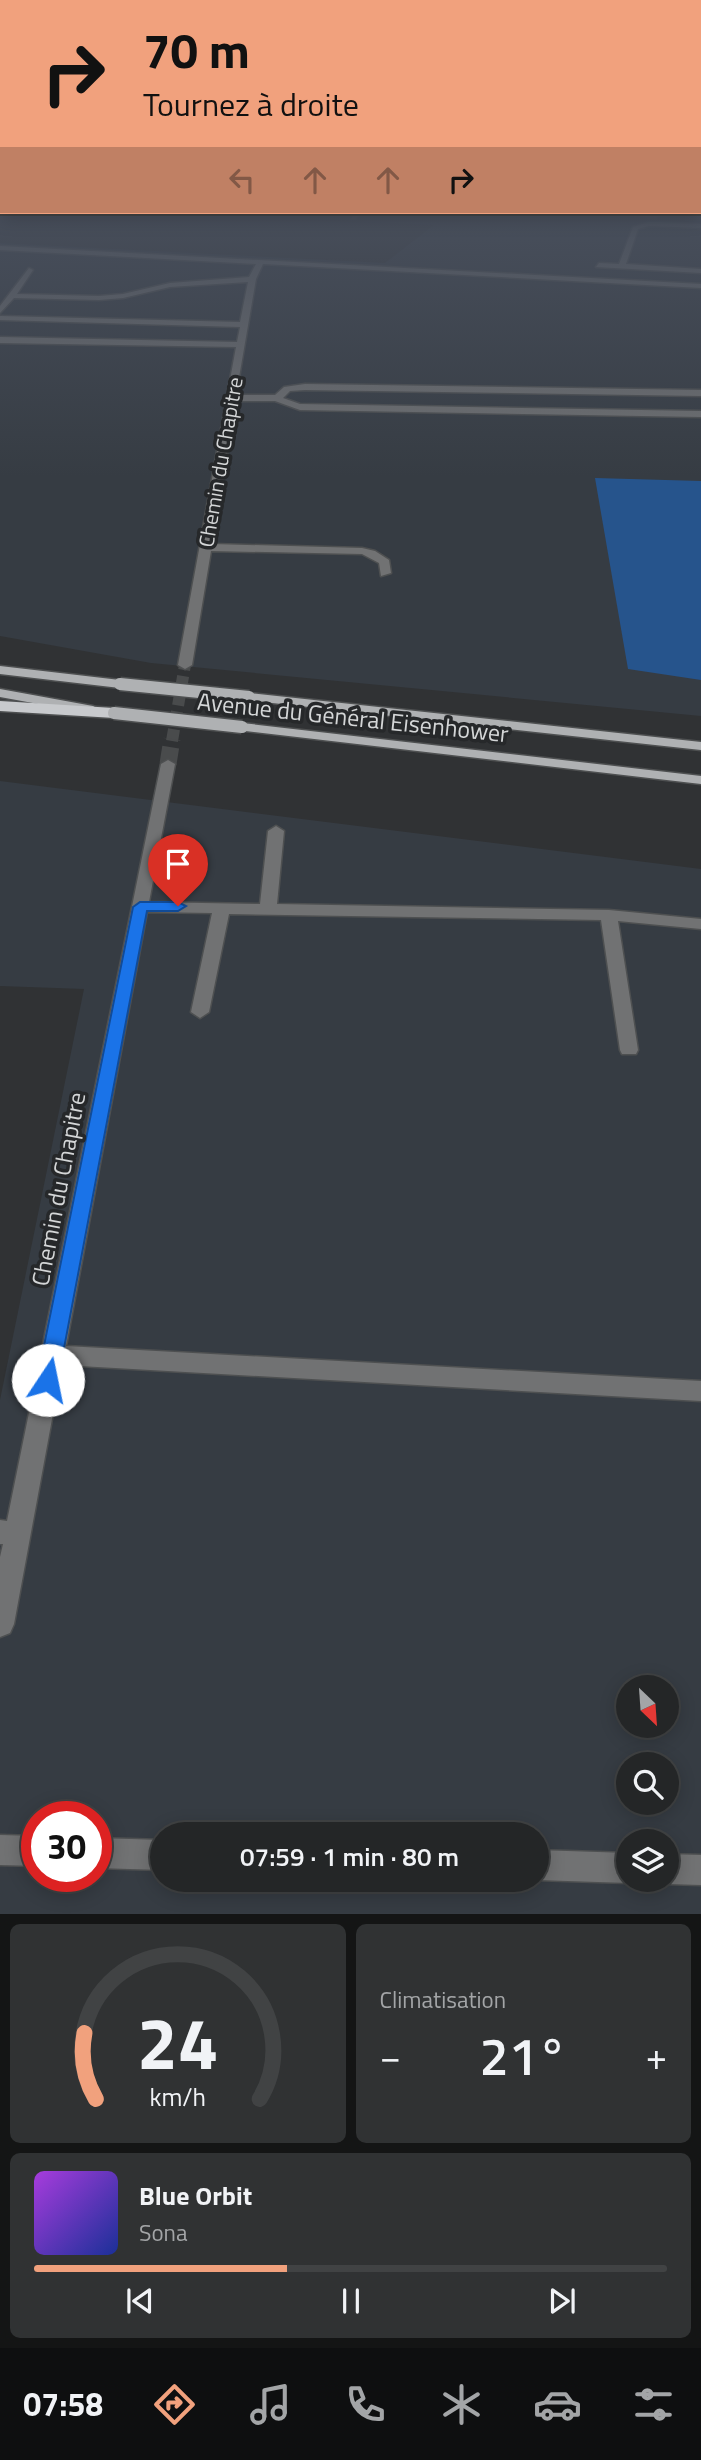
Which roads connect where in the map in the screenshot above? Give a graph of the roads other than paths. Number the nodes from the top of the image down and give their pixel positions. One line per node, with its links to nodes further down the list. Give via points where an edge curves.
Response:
1 (249, 298): 3 (street, Chemin du Chapitre)
2 (0, 318): 3 (street)
3 (244, 325): 5 (street, Chemin du Chapitre)
4 (0, 340): 5 (street)
5 (240, 345): 7 (street, Chemin du Chapitre)
6 (701, 393): 8 (street, via 305,387 287,389)
7 (231, 398): 8 (street); 10 (street, Chemin du Chapitre)
8 (277, 398): 9 (street, via 300,407)
9 (701, 414)
10 (206, 547): 11 (street, via 362,551 385,562); 12 (street, Chemin du Chapitre)
11 (385, 573)
12 (185, 665)
13 (0, 670): 17 (main road, Avenue du Général Eisenhower, bridge)
14 (0, 694): 16 (main road, Avenue du Général Eisenhower)
15 (0, 706): 16 (highway)
16 (114, 713): 19 (main road, Avenue du Général Eisenhower, bridge)
17 (699, 745)
18 (169, 764): 22 (street, Chemin du Chapitre)
19 (701, 780)
20 (276, 831): 23 (street)
21 (222, 906): 22 (street); 23 (street); 26 (street)
22 (140, 907): 28 (street, Chemin du Chapitre)
23 (268, 907): 24 (street)
24 (609, 915): 25 (street); 27 (street)
25 (701, 924)
26 (200, 1012)
27 (629, 1050)
28 (53, 1355): 29 (street); 30 (street, Chemin du Chapitre)
29 (701, 1391)
30 (9, 1533): 31 (street, Chemin du Chapitre)
31 (0, 1624)
32 (0, 1850): 33 (street)
33 (21, 1851)
34 (112, 1853): 35 (street)
35 (150, 1855)
36 (549, 1865): 37 (street)
37 (616, 1868)
38 (679, 1869): 39 (street)
39 (701, 1870)

